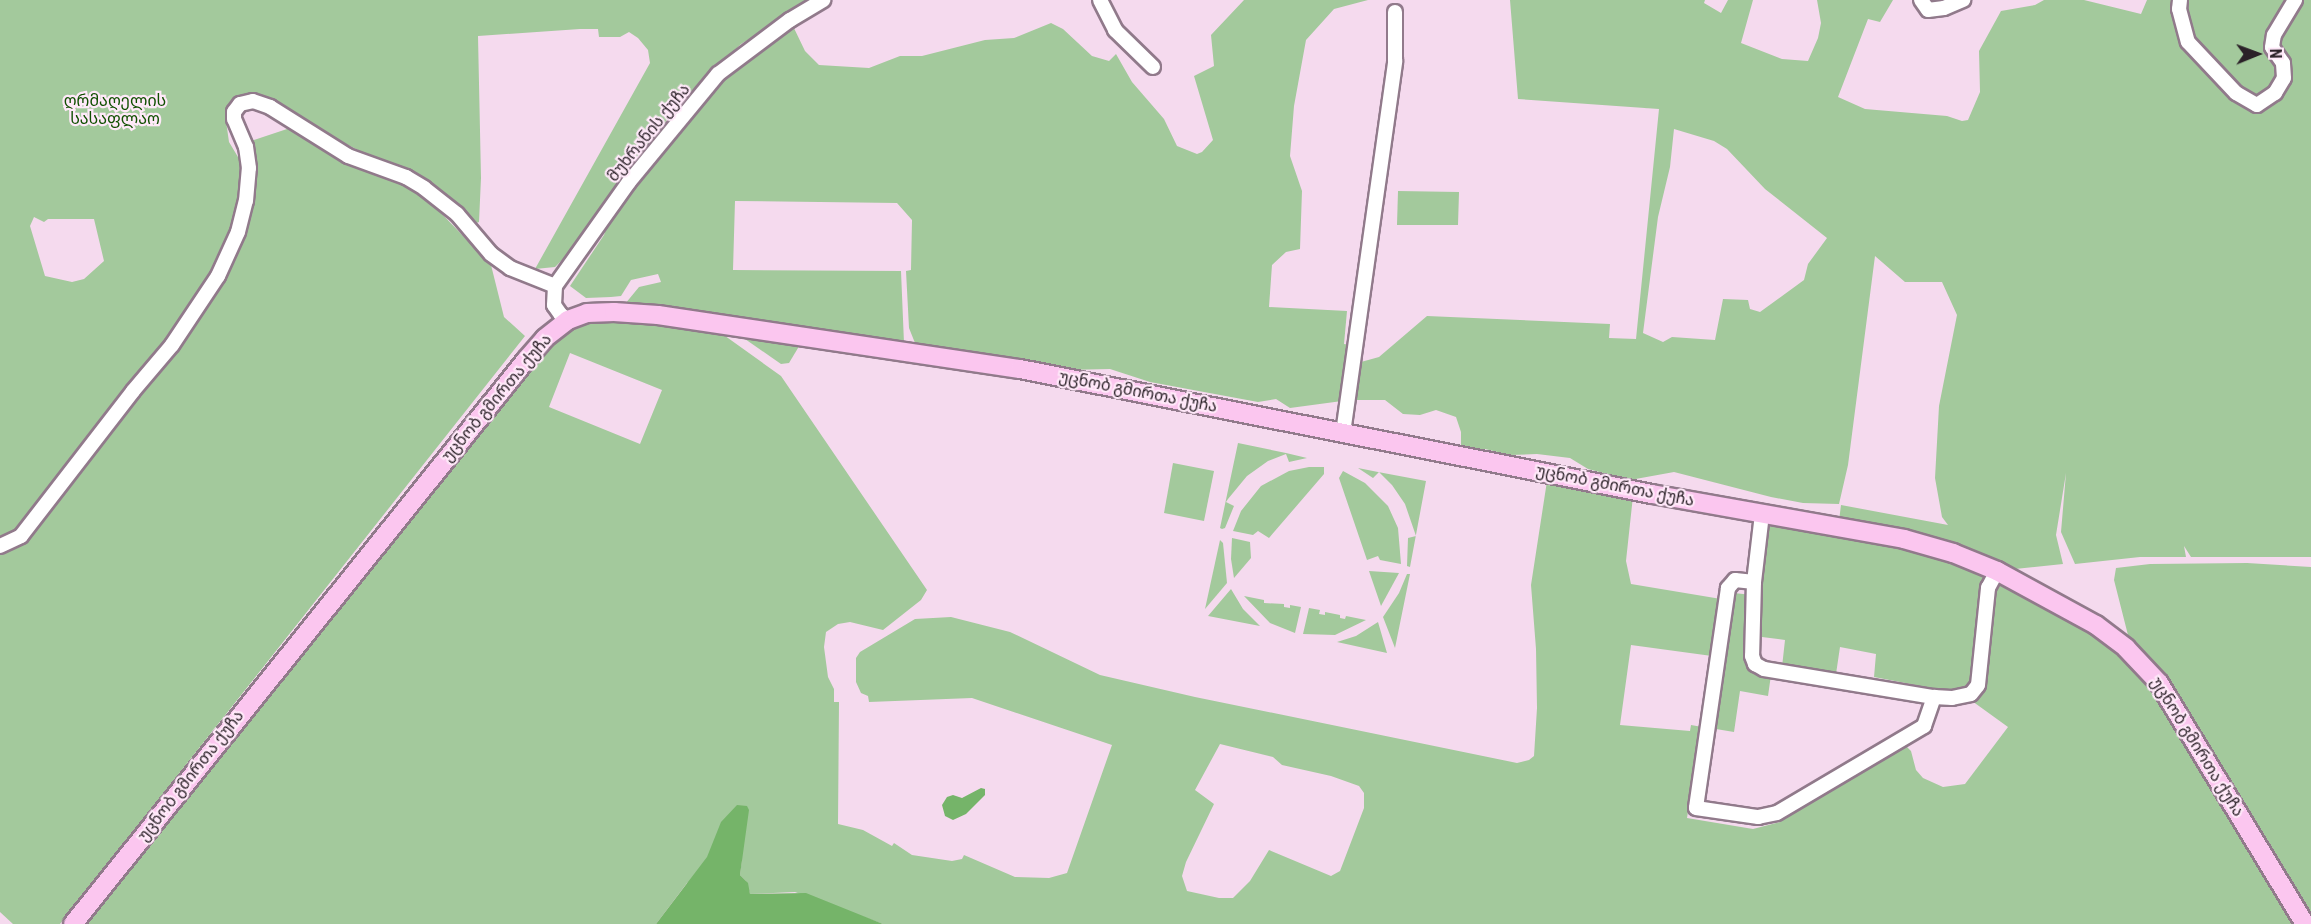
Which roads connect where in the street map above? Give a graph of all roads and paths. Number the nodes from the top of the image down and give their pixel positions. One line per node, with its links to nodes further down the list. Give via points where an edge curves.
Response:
1 (823, 0): 9 (street, მუხრანის ქუჩა, via 718,74 629,182)
2 (1101, 0): 8 (street, via 1115,30)
3 (1921, 0): 4 (street, via 1928,10)
4 (1963, 0)
5 (2180, 0): 6 (street, via 2188,42 2236,93 2257,105 2275,93 2284,78 2283,63 2272,47 2274,35)
6 (2295, 0)
7 (1395, 12): 11 (street, via 1395,61)
8 (1153, 67)
9 (555, 286): 10 (street, via 554,305); 13 (street, via 510,268 491,254 458,214 406,177 348,156 270,107 253,101 240,104 234,119 246,147 246,201 218,276 172,345 21,536)
10 (568, 320): 11 (main road, უცნობ გმირთა ქუჩა, via 587,313 648,314 808,336 1020,369); 17 (main road, უცნობ გმირთა ქუჩა, via 545,338 496,395)
11 (1343, 433): 12 (main road, უცნობ გმირთა ქუჩა)
12 (1762, 514): 14 (main road, უცნობ გმირთა ქუჩა, via 1904,539); 15 (street)
13 (0, 546)
14 (1997, 571): 16 (street, via 1988,588 1975,691 1952,698); 18 (main road, უცნობ გმირთა ქუჩა, via 2096,625 2126,648 2159,683)
15 (1754, 582): 16 (street, via 1752,656 1758,667); 16 (street, via 1735,580 1728,588 1696,808 1758,817 1777,813 1924,726)
16 (1934, 697)
17 (73, 924)
18 (2305, 924)

